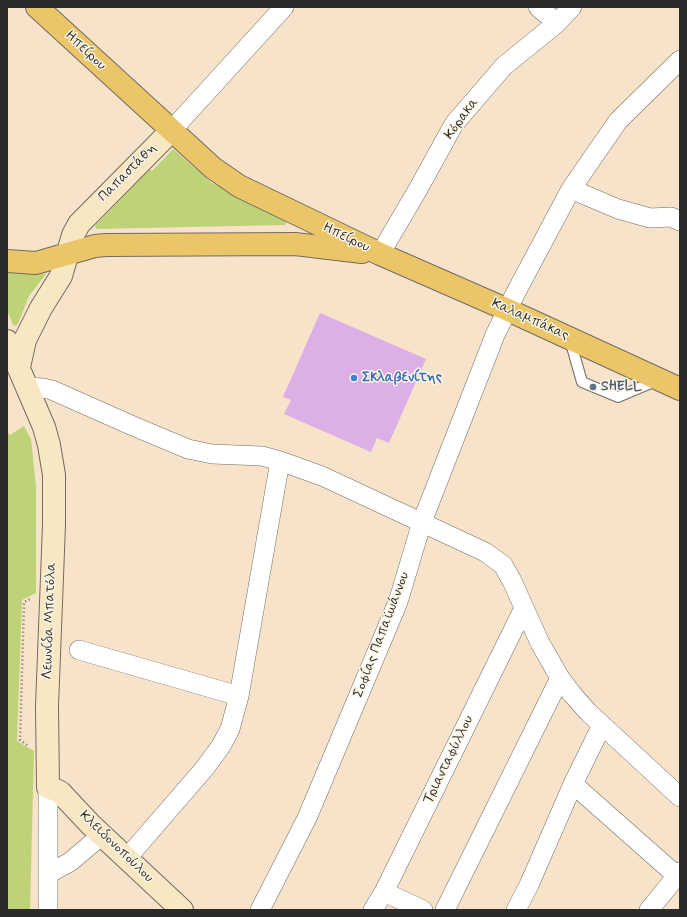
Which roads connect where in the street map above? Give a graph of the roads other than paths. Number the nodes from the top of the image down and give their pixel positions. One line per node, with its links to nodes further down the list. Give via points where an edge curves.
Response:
1 (37, 7): 7 (main road, Ηπείρου)
2 (284, 7): 7 (street, Παπαστάθη)
3 (538, 7): 5 (street)
4 (572, 7): 5 (street, Κόρακα)
5 (556, 23): 11 (street, Κόρακα, via 504,66 454,124)
6 (680, 60): 8 (street, Σοφίας Παπαϊωάννου, via 618,120)
7 (171, 130): 10 (street, Παπαστάθη, via 81,221 73,235); 11 (main road, Ηπείρου, via 213,168 239,186)
8 (571, 189): 9 (street, via 618,209 650,218); 13 (street, Σοφίας Παπαϊωάννου)
9 (677, 214)
10 (68, 253): 11 (main road, Ηπείρου, via 106,245 295,244); 12 (main road, Ηπείρου, via 36,263); 16 (street, Παπαστάθη, via 61,276 31,327)
11 (380, 254): 13 (main road, Καλαμπάκας)
12 (7, 261)
13 (508, 310): 14 (main road, Καλαμπάκας); 21 (street, Σοφίας Παπαϊωάννου, via 495,335)
14 (569, 338): 17 (main road, Καλαμπάκας); 17 (lane, via 582,382 618,397)
15 (7, 341): 16 (street, Λεωνίδα Μπατόλα)
16 (19, 367): 18 (street, Λεωνίδα Μπατόλα)
17 (660, 380): 19 (main road, Καλαμπάκας)
18 (28, 387): 20 (street, via 52,390 188,449 212,454 262,456); 28 (street, Λεωνίδα Μπατόλα, via 44,427 54,475 47,706)
19 (680, 389)
20 (280, 460): 21 (street, via 322,476); 25 (street)
21 (422, 522): 22 (street, via 485,552 502,565); 37 (street, Σοφίας Παπαϊωάννου, via 398,602 307,818)
22 (524, 608): 24 (street); 34 (street, Τριανταφύλλου)
23 (79, 650): 25 (street)
24 (560, 678): 26 (street); 40 (street)
25 (239, 696): 31 (street, via 230,729 221,746)
26 (602, 725): 27 (street); 29 (street)
27 (573, 784): 33 (street); 41 (street)
28 (48, 788): 30 (street, Κλειδονοπούλου, via 60,792); 32 (street, Λεωνίδα Μπατόλα)
29 (680, 797)
30 (102, 835): 31 (street, Κλειδονοπούλου); 32 (street, via 70,862)
31 (127, 858): 36 (street, Κλειδονοπούλου)
32 (48, 874): 35 (street, Λεωνίδα Μπατόλα)
33 (679, 874): 42 (street)
34 (384, 892): 38 (street, Τριανταφύλλου); 39 (street)
35 (48, 910)
36 (182, 910)
37 (260, 910)
38 (373, 910)
39 (423, 910)
40 (445, 910)
41 (516, 910)
42 (649, 910)

